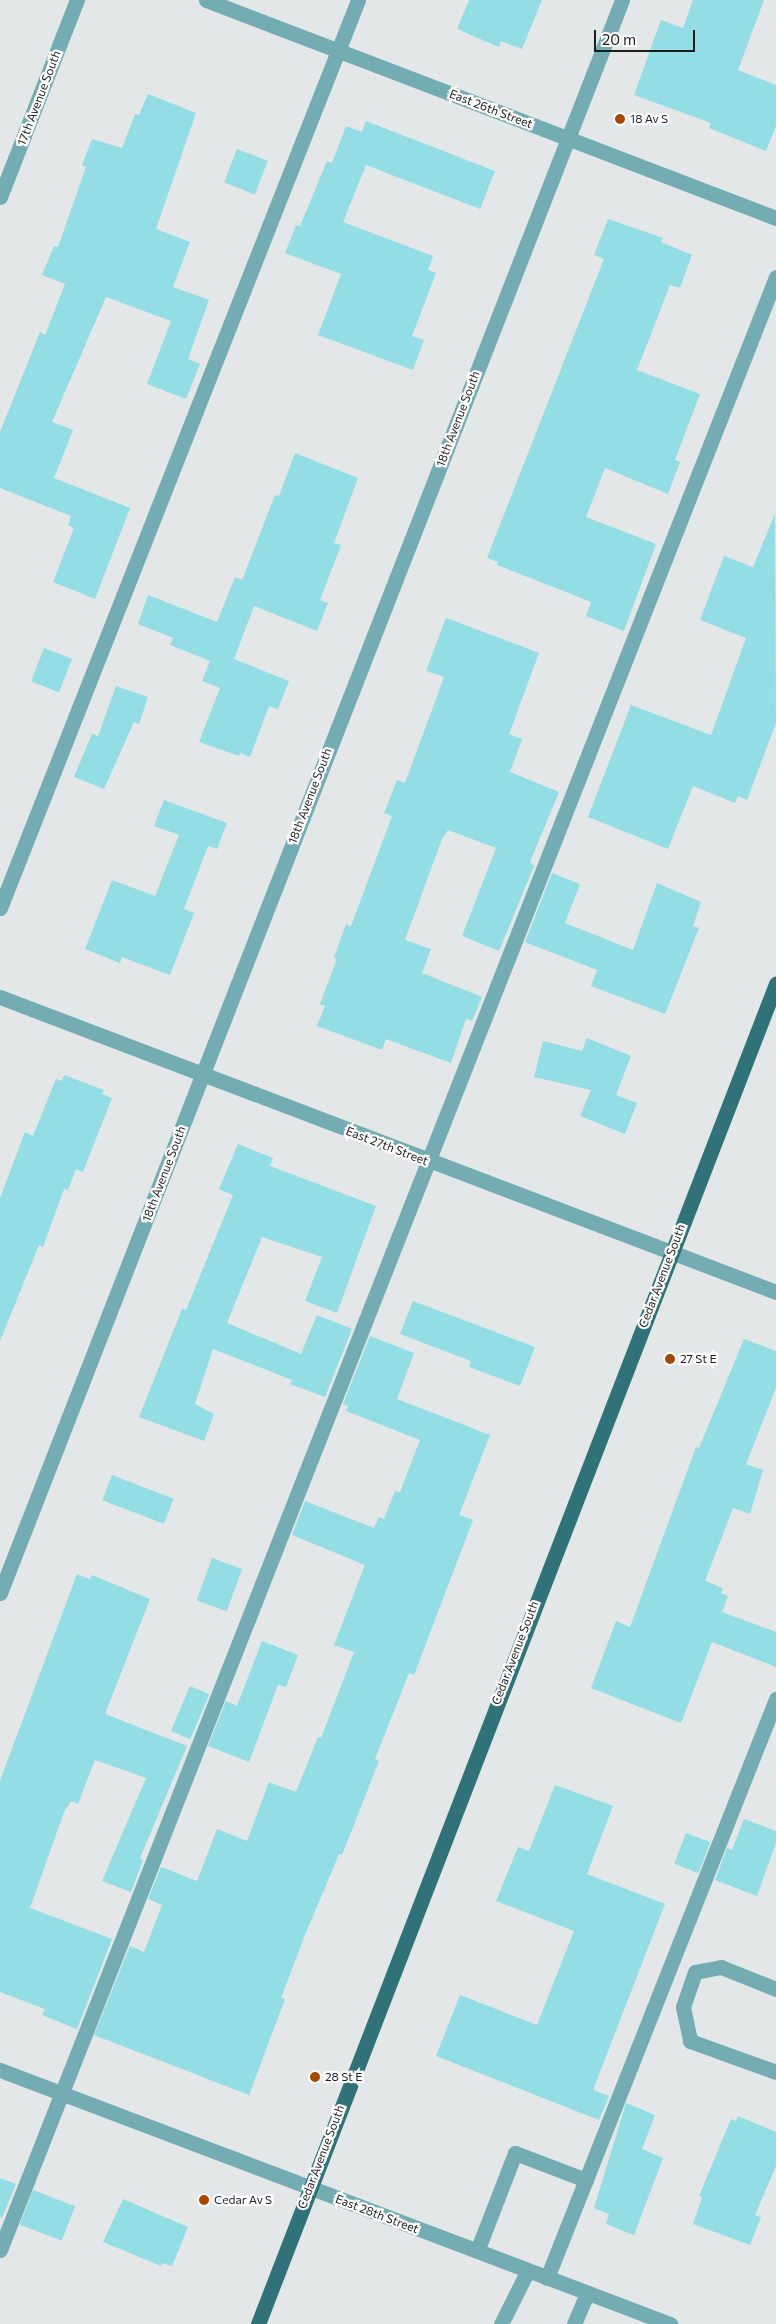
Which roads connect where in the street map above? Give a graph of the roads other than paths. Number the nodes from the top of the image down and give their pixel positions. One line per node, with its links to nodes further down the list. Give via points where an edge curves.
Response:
1 (77, 0): 7 (street, 17th Avenue South)
2 (206, 0): 5 (street, East 26th Street)
3 (358, 0): 5 (street)
4 (622, 0): 6 (street, 18th Avenue South)
5 (338, 51): 6 (street, East 26th Street); 10 (street)
6 (568, 138): 8 (street, East 26th Street); 13 (street, 18th Avenue South)
7 (0, 196)
8 (776, 218)
9 (776, 277): 14 (street)
10 (0, 908)
11 (776, 984): 15 (main road, Cedar Avenue South)
12 (0, 997): 13 (street, East 27th Street)
13 (201, 1075): 14 (street, East 27th Street); 17 (street, 18th Avenue South)
14 (428, 1161): 15 (street, East 27th Street); 22 (street)
15 (671, 1252): 16 (street, East 27th Street); 24 (main road, Cedar Avenue South)
16 (776, 1292)
17 (0, 1593)
18 (776, 1699): 23 (street)
19 (776, 1989): 21 (street, via 720,1967 695,1972 682,2007 690,2041)
20 (0, 2070): 22 (street, East 28th Street)
21 (776, 2072)
22 (61, 2093): 24 (street, East 28th Street); 25 (street)
23 (586, 2180): 26 (street, via 515,2153); 28 (street)
24 (309, 2188): 26 (street, East 28th Street); 30 (main road, Cedar Avenue South)
25 (0, 2250)
26 (478, 2252): 27 (street, East 28th Street)
27 (528, 2270): 28 (street, East 28th Street); 31 (street)
28 (547, 2278): 29 (street, East 28th Street)
29 (587, 2293): 32 (street); 33 (street, East 28th Street)
30 (258, 2324)
31 (501, 2324)
32 (574, 2324)
33 (670, 2324)

